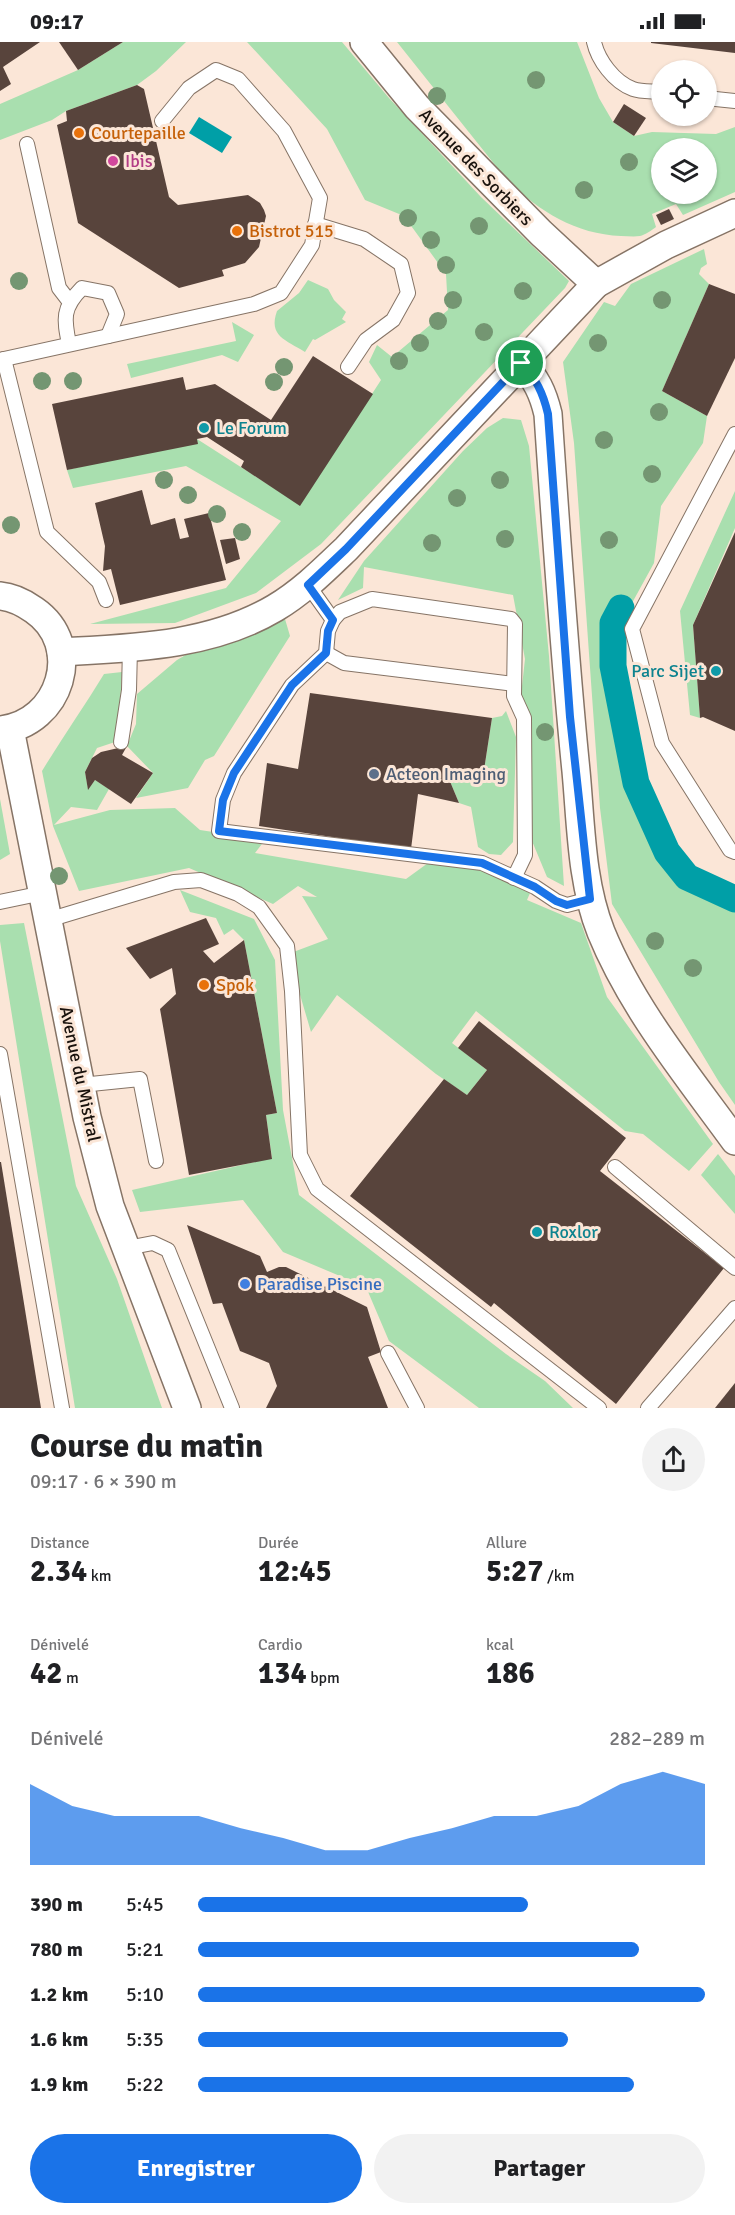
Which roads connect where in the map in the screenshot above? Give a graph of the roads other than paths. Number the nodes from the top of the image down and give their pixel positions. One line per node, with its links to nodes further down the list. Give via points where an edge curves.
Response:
1 (364, 42): 10 (street, Avenue des Sorbiers, via 417,107 540,233)
2 (594, 42): 3 (lane, via 597,55 619,82 633,89)
3 (651, 91)
4 (717, 99): 5 (lane)
5 (735, 101)
6 (162, 121): 9 (lane, via 189,88 216,70 238,79 284,131 320,198)
7 (27, 144): 11 (lane, via 59,288)
8 (735, 213): 10 (street)
9 (315, 224): 12 (lane, via 312,244 281,293 254,304); 16 (lane, via 364,239 401,264 408,292 393,320 366,340)
10 (596, 284): 15 (street)
11 (69, 301): 12 (lane, via 82,288 108,292 117,314); 13 (lane, via 65,321)
12 (108, 336): 13 (lane)
13 (69, 344): 14 (lane)
14 (2, 359): 20 (lane, via 47,532 99,582)
15 (521, 363): 18 (street); 31 (street, via 542,392 548,414 570,717)
16 (348, 367)
17 (735, 434): 28 (lane, via 632,629 662,743 730,850)
18 (308, 585): 21 (lane); 22 (street, via 275,608 220,632)
19 (0, 596): 23 (street, via 25,603 42,615 55,632)
20 (106, 600)
21 (333, 620): 24 (lane); 25 (lane, via 340,612 372,599 512,619)
22 (130, 648): 23 (street); 27 (lane, via 129,690)
23 (61, 652): 26 (street, via 62,669 51,700 33,718)
24 (326, 653): 25 (lane, via 344,663); 29 (lane, via 292,685 234,773 223,800 219,831 482,863)
25 (514, 684): 29 (lane, via 514,696 524,718 525,855)
26 (5, 729): 30 (street, Avenue du Mistral)
27 (121, 742)
28 (735, 852)
29 (514, 878): 31 (lane, via 567,905)
30 (43, 893): 32 (lane); 33 (street, Avenue du Mistral)
31 (590, 899): 36 (street, via 621,976)
32 (0, 902)
33 (48, 920): 35 (street, Avenue du Mistral); 47 (lane, via 174,882 201,880 259,907 287,946 300,1155 317,1189)
34 (0, 1054): 43 (lane)
35 (81, 1085): 37 (lane, via 140,1079); 39 (street, Avenue du Mistral, via 110,1206)
36 (735, 1141)
37 (156, 1161)
38 (615, 1167): 40 (lane)
39 (127, 1248): 44 (street, Avenue du Mistral); 45 (lane, via 153,1243 168,1250)
40 (735, 1268)
41 (735, 1308): 48 (lane)
42 (388, 1353): 46 (lane)
43 (62, 1408)
44 (187, 1408)
45 (232, 1408)
46 (417, 1408)
47 (599, 1408)
48 (648, 1408)

